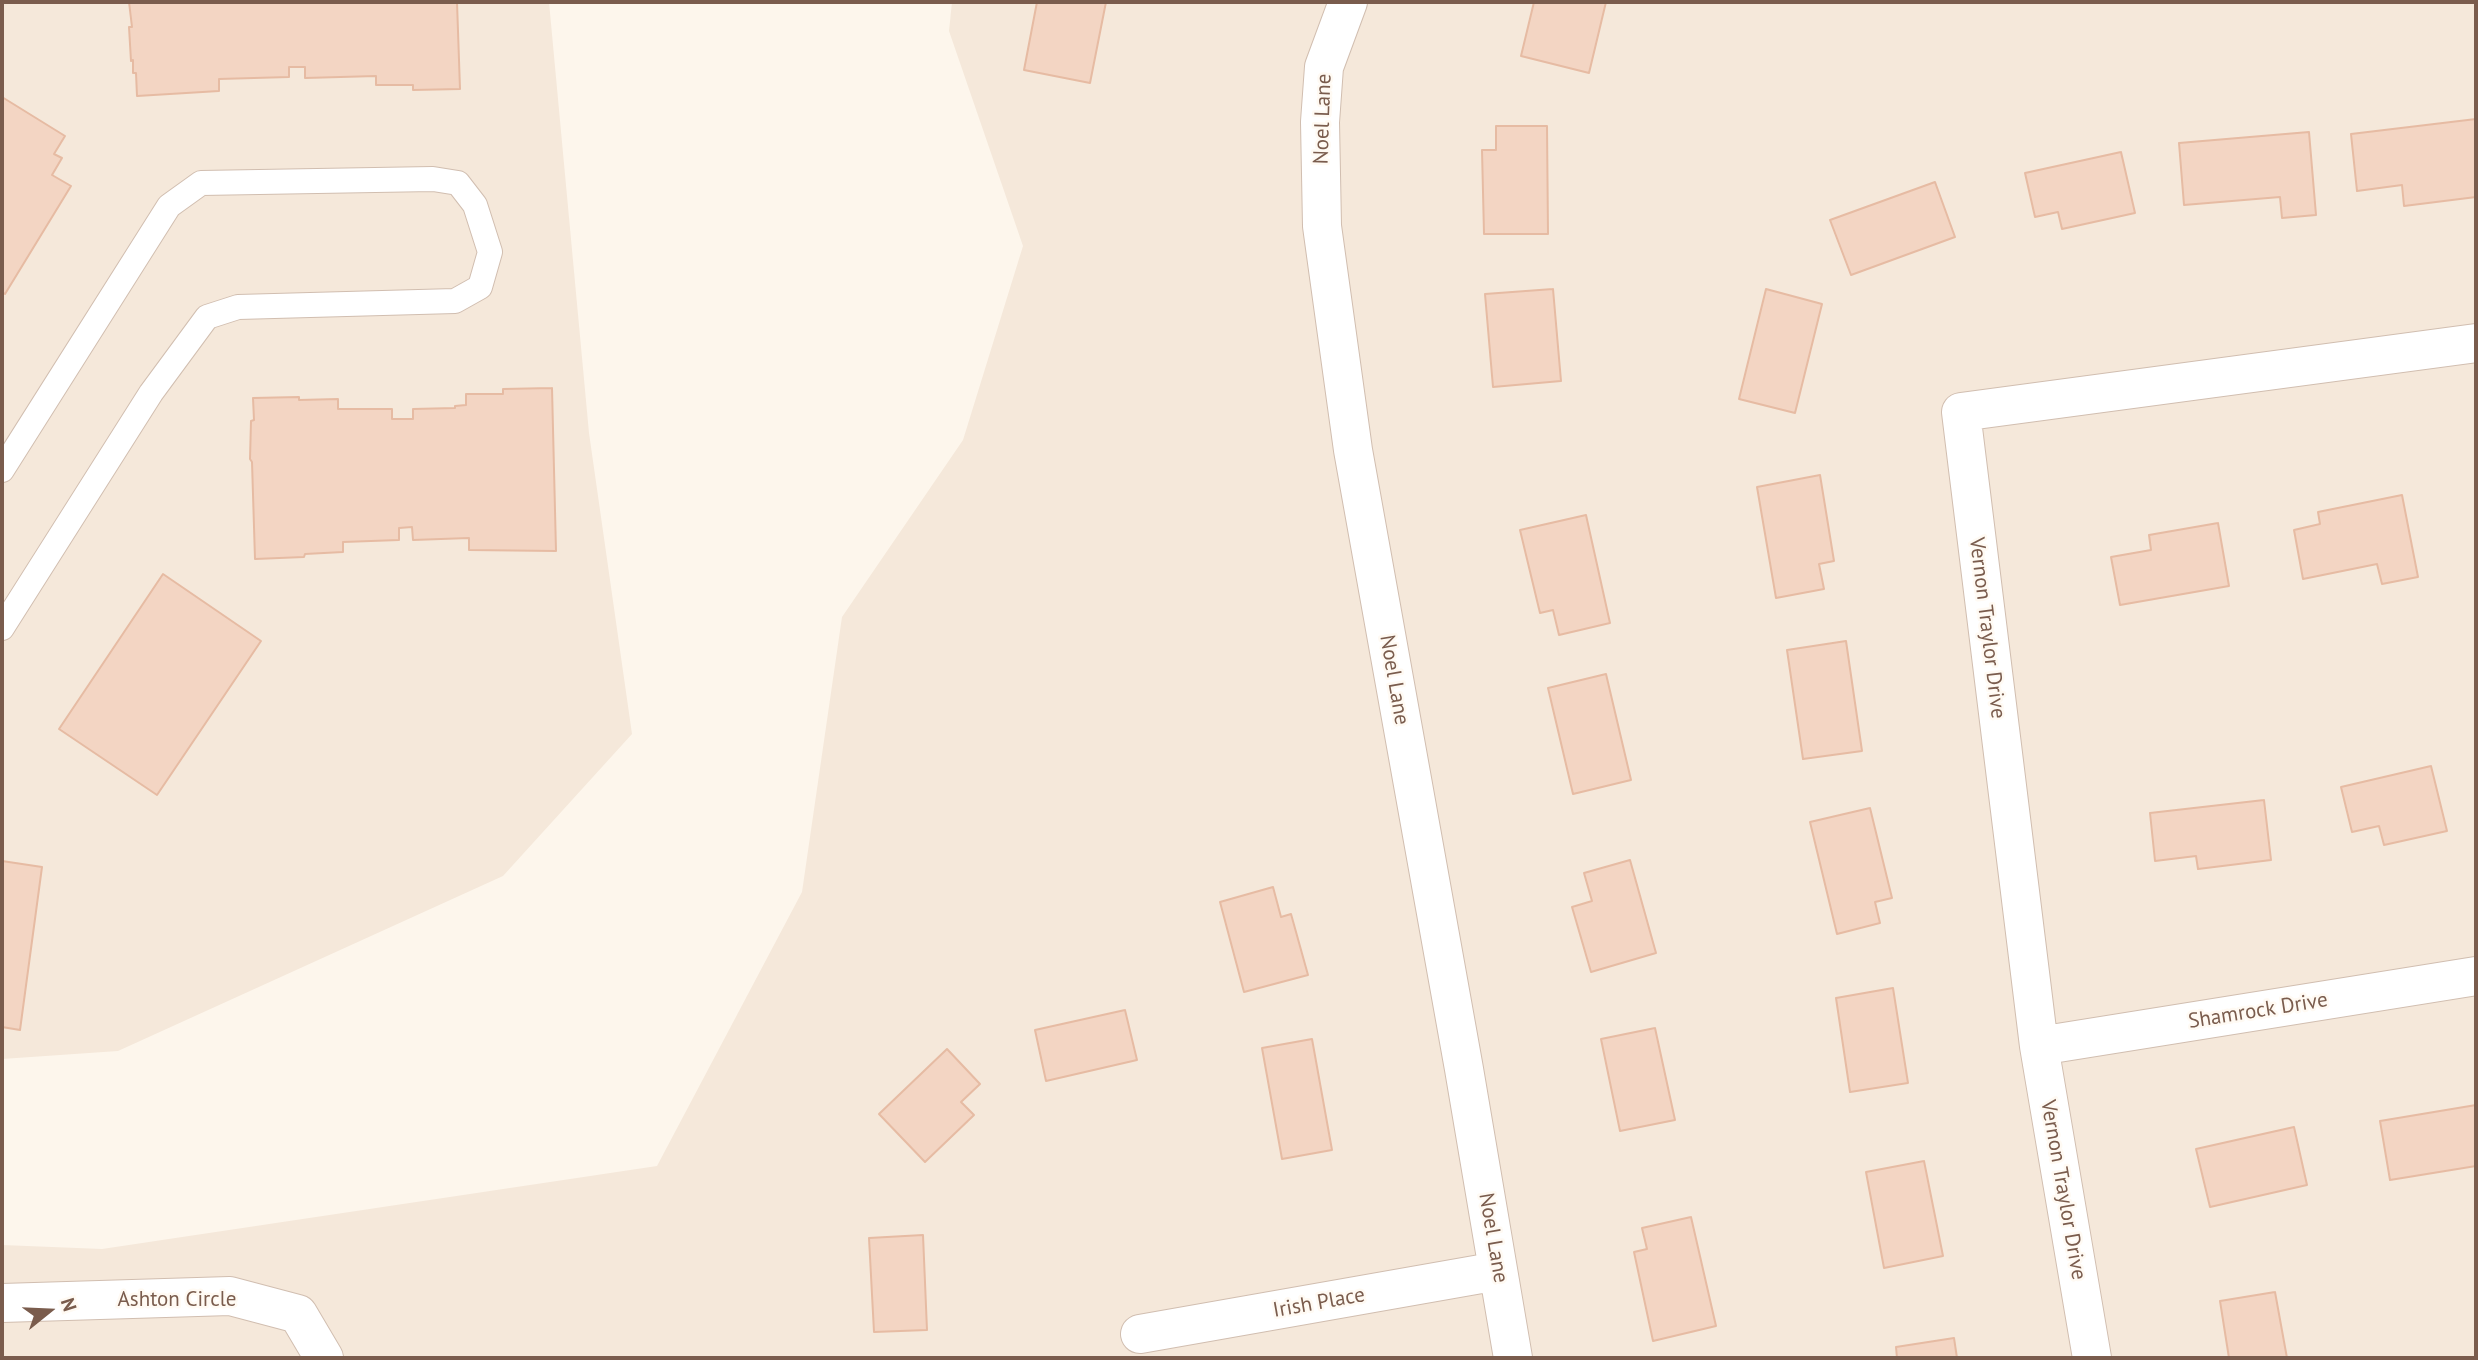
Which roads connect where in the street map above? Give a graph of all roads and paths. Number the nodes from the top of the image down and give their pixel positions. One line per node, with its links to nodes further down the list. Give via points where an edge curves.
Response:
1 (1348, 2): 7 (street, Noel Lane, via 1324,67 1322,226 1353,450)
2 (2476, 343): 6 (street, Vernon Traylor Drive, via 1961,412)
3 (2, 470): 4 (lane, via 169,206 201,183 433,179 458,183 475,205 490,252 480,287 455,301 239,307 207,317 151,393)
4 (2, 628)
5 (2476, 976): 6 (street, Shamrock Drive)
6 (2039, 1046): 12 (street, Vernon Traylor Drive)
7 (1498, 1271): 9 (street, Irish Place); 11 (street, Noel Lane)
8 (2, 1303): 10 (street, Ashton Circle, via 230,1296 298,1314)
9 (1140, 1334)
10 (324, 1358)
11 (1513, 1358)
12 (2092, 1358)

